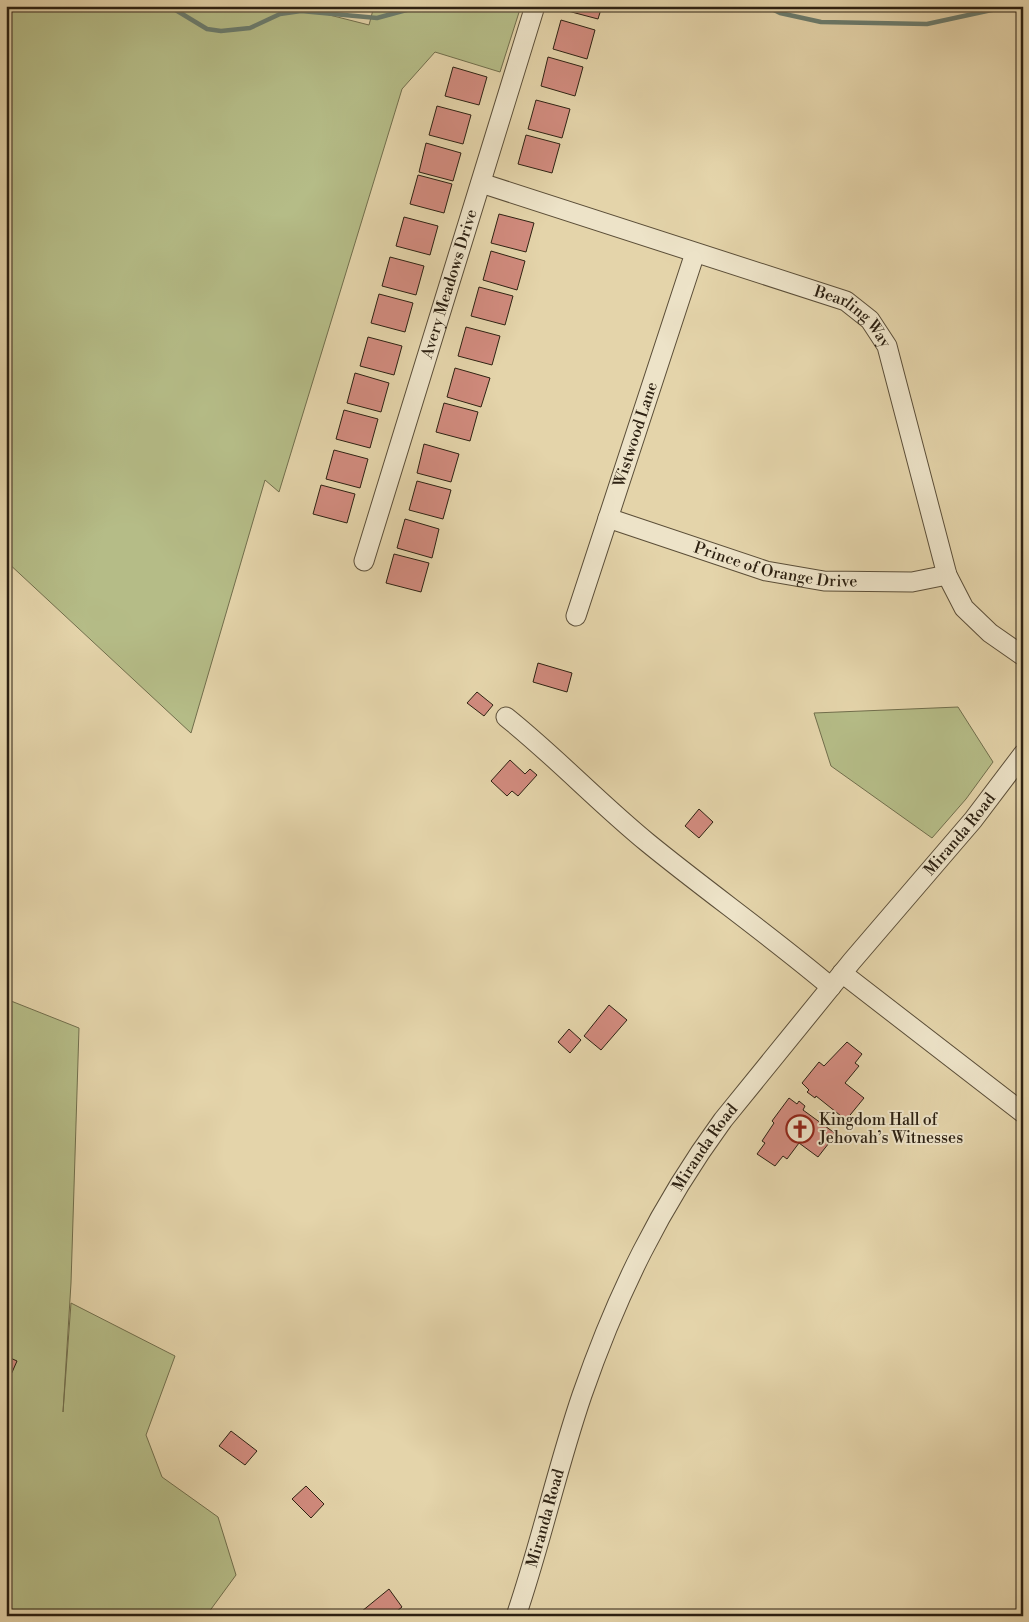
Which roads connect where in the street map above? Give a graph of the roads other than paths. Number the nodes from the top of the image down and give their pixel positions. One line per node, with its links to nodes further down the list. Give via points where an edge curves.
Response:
1 (534, 6): 2 (street, Avery Meadows Drive)
2 (480, 183): 3 (street, Bearling Way); 5 (street, Avery Meadows Drive)
3 (695, 252): 4 (street, Wistwood Lane); 6 (street, Bearling Way, via 846,301 870,320 887,346)
4 (608, 518): 6 (street, Prince of Orange Drive, via 775,572 824,581 902,582); 7 (street, Wistwood Lane)
5 (364, 561)
6 (947, 575): 8 (street, Bearling Way, via 964,608 990,633)
7 (576, 616)
8 (1023, 656)
9 (506, 717): 11 (street, via 649,844 787,950)
10 (1023, 754): 11 (street, Miranda Road, via 973,820)
11 (836, 980): 12 (street); 13 (street, Miranda Road, via 703,1148 654,1226 582,1395)
12 (1023, 1113)
13 (516, 1616)

